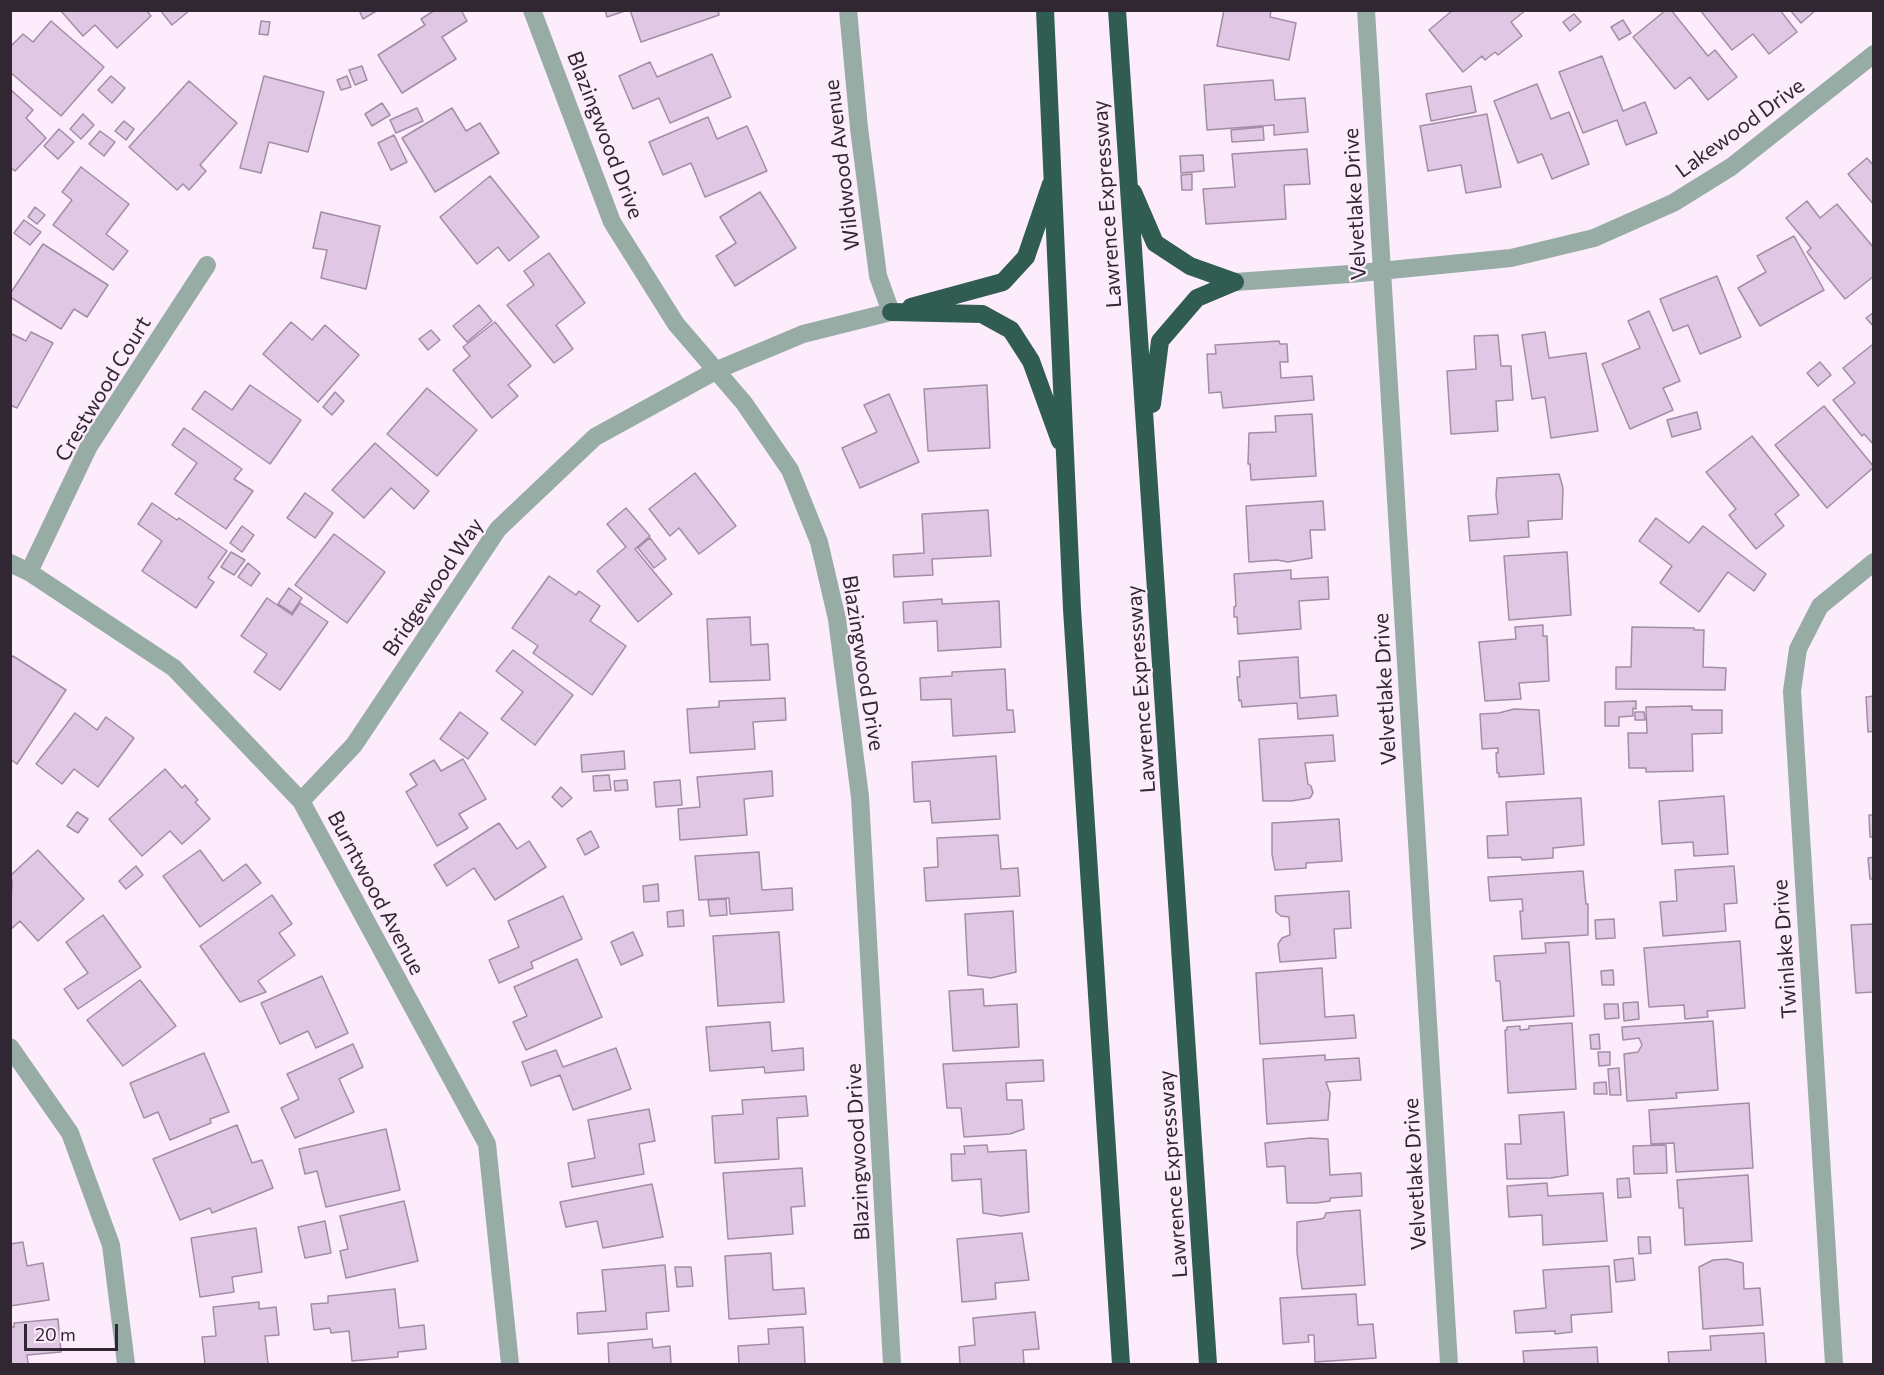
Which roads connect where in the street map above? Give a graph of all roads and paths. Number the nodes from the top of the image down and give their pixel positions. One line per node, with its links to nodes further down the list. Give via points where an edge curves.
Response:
1 (532, 10): 13 (street, Blazingwood Drive, via 612,222 676,324)
2 (849, 10): 12 (street, Wildwood Avenue, via 878,276)
3 (1046, 10): 7 (highway)
4 (1117, 10): 8 (highway, Lawrence Expressway)
5 (1366, 10): 10 (street, Velvetlake Drive)
6 (1874, 54): 10 (street, Lakewood Drive, via 1731,167 1673,203 1594,238 1511,258)
7 (1054, 174): 12 (highway, via 1026,257 1003,282); 15 (highway)
8 (1127, 177): 11 (highway, via 1155,243 1190,266); 14 (highway, Lawrence Expressway)
9 (207, 265): 18 (street, Crestwood Court, via 90,446)
10 (1381, 271): 11 (street, Lakewood Drive); 26 (street, Velvetlake Drive)
11 (1235, 282): 14 (highway, via 1197,298 1160,341)
12 (891, 312): 13 (street, Bridgewood Way, via 803,334); 15 (highway, via 982,314 1011,330 1031,361)
13 (717, 370): 19 (street, Bridgewood Way, via 595,437 498,529 354,745); 23 (street, Blazingwood Drive, via 790,470 819,542 837,618 860,797)
14 (1147, 448): 25 (highway, Lawrence Expressway)
15 (1066, 457): 24 (highway, via 1072,609)
16 (1874, 562): 27 (street, Twinlake Drive, via 1820,606 1797,649 1791,692)
17 (10, 563): 18 (street, Burntwood Avenue)
18 (29, 572): 19 (street, Burntwood Avenue, via 174,668)
19 (301, 801): 22 (street, Burntwood Avenue, via 487,1144)
20 (10, 1047): 21 (street, via 70,1133 111,1245)
21 (126, 1365)
22 (510, 1365)
23 (892, 1365)
24 (1121, 1365)
25 (1208, 1365)
26 (1449, 1365)
27 (1834, 1365)

